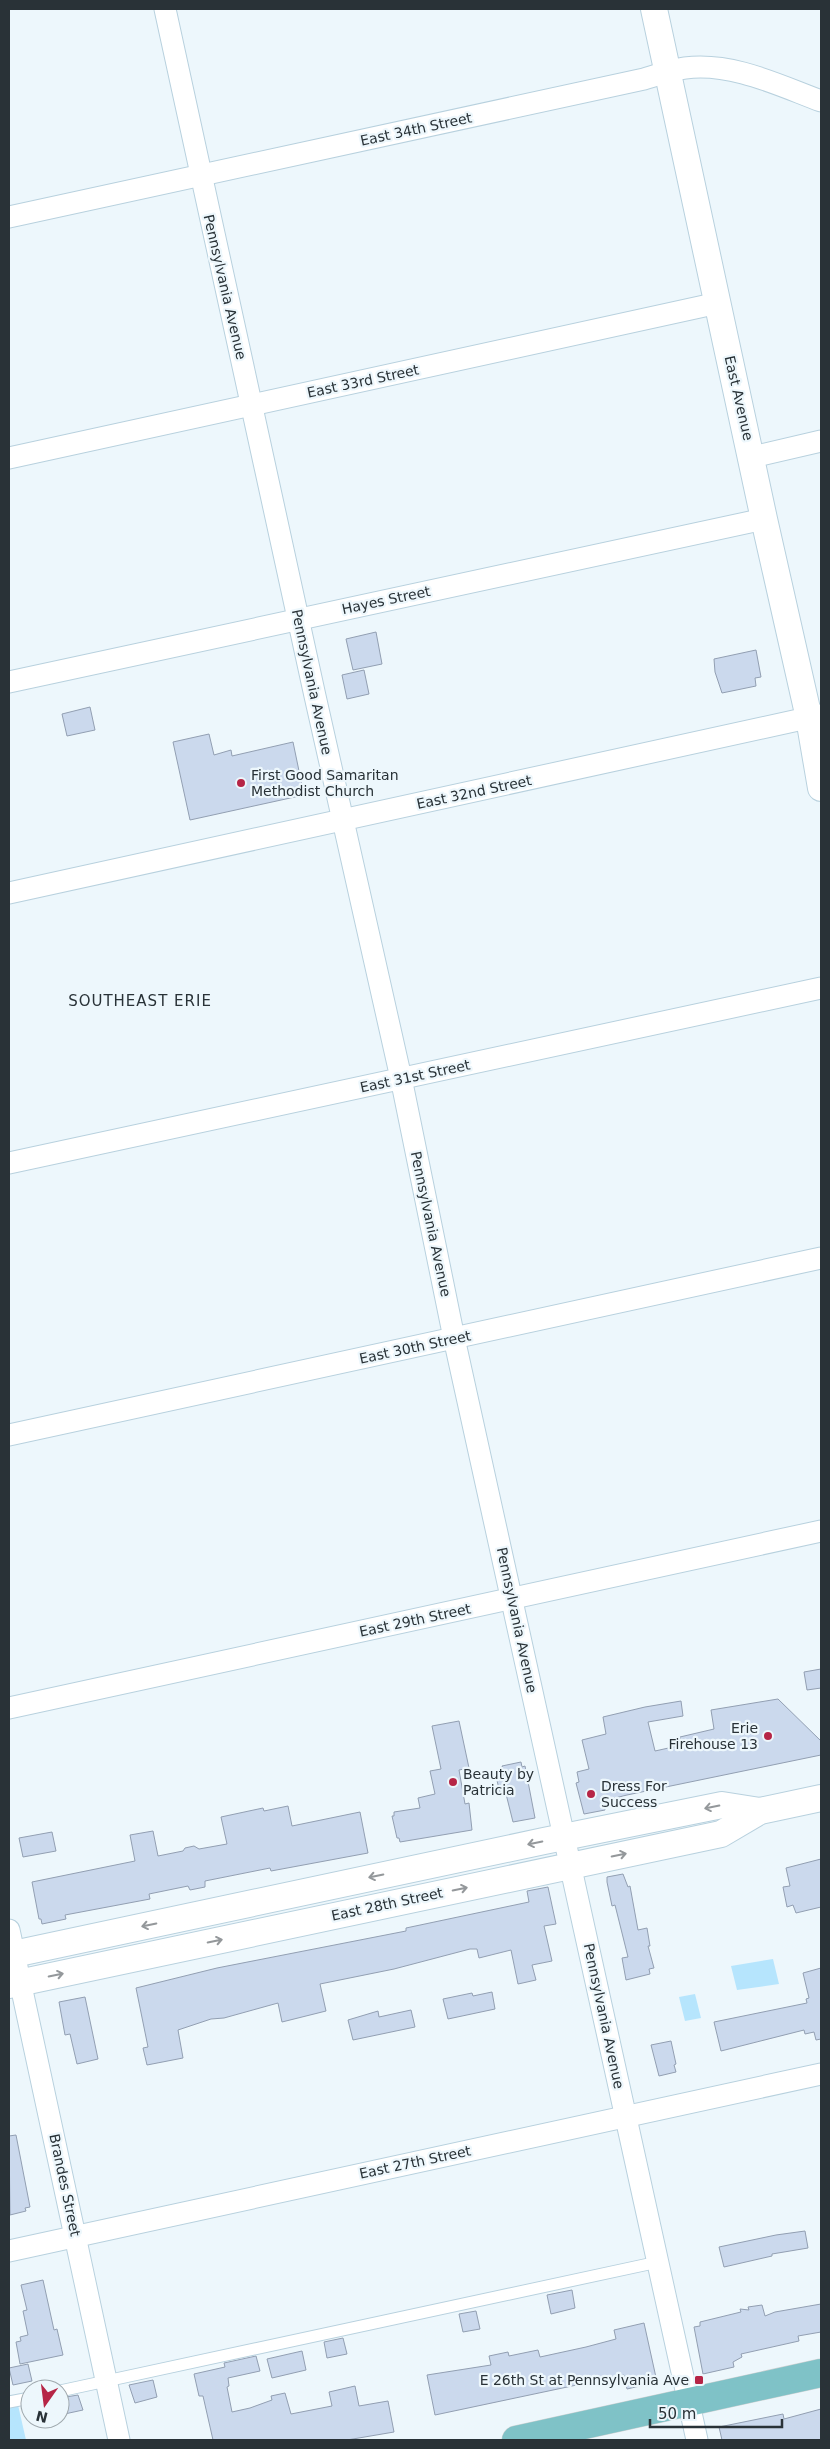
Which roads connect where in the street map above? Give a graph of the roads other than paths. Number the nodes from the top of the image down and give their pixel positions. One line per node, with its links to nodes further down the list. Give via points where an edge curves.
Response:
1 (165, 9): 5 (street, Pennsylvania Avenue)
2 (654, 9): 3 (street, East Avenue)
3 (667, 72): 4 (street, East 34th Street, via 701,67 723,69 767,80); 5 (street, East 34th Street); 7 (street, East Avenue)
4 (821, 101)
5 (200, 176): 6 (street, East 34th Street); 8 (street, Pennsylvania Avenue)
6 (9, 217)
7 (718, 303): 8 (street, East 33rd Street); 10 (street, East Avenue)
8 (252, 406): 11 (street, East 33rd Street); 13 (street, Pennsylvania Avenue)
9 (821, 441): 10 (street)
10 (752, 457): 12 (street, East Avenue)
11 (9, 458)
12 (764, 519): 13 (street, Hayes Street); 15 (street, East Avenue)
13 (298, 619): 14 (street, Hayes Street); 17 (street, Pennsylvania Avenue)
14 (9, 682)
15 (815, 717): 16 (street, East Avenue); 17 (street, East 32nd Street)
16 (821, 788)
17 (342, 820): 18 (street, East 32nd Street); 20 (street, Pennsylvania Avenue)
18 (9, 893)
19 (821, 988): 20 (street, East 31st Street)
20 (401, 1078): 21 (street, East 31st Street); 23 (street, Pennsylvania Avenue)
21 (9, 1163)
22 (821, 1258): 23 (street, East 30th Street)
23 (454, 1338): 24 (street, East 30th Street); 26 (street, Pennsylvania Avenue)
24 (9, 1435)
25 (821, 1531): 26 (street, East 29th Street)
26 (512, 1599): 27 (street, East 29th Street); 30 (street, Pennsylvania Avenue)
27 (9, 1708)
28 (821, 1798): 29 (street, East 28th Street)
29 (760, 1811): 30 (street, East 28th Street, one-way to 30, via 722,1805); 31 (street, East 28th Street, one-way to 29, via 721,1834)
30 (565, 1837): 31 (street, Pennsylvania Avenue); 32 (street, East 28th Street, one-way to 32)
31 (571, 1865): 33 (street, East 28th Street, one-way to 31); 35 (street, Pennsylvania Avenue)
32 (10, 1946): 33 (street, Brandes Street)
33 (15, 1984): 36 (street, Brandes Street)
34 (821, 2074): 35 (street, East 27th Street)
35 (626, 2116): 36 (street, East 27th Street); 38 (street, Pennsylvania Avenue)
36 (76, 2236): 37 (street, East 27th Street); 40 (street, Brandes Street)
37 (9, 2251)
38 (658, 2262): 40 (lane); 42 (street, Pennsylvania Avenue)
39 (821, 2374): 42 (main road)
40 (106, 2381): 41 (lane); 43 (street, Brandes Street)
41 (70, 2389)
42 (689, 2402): 44 (main road); 45 (street, Pennsylvania Avenue)
43 (119, 2440)
44 (516, 2440)
45 (697, 2440)

